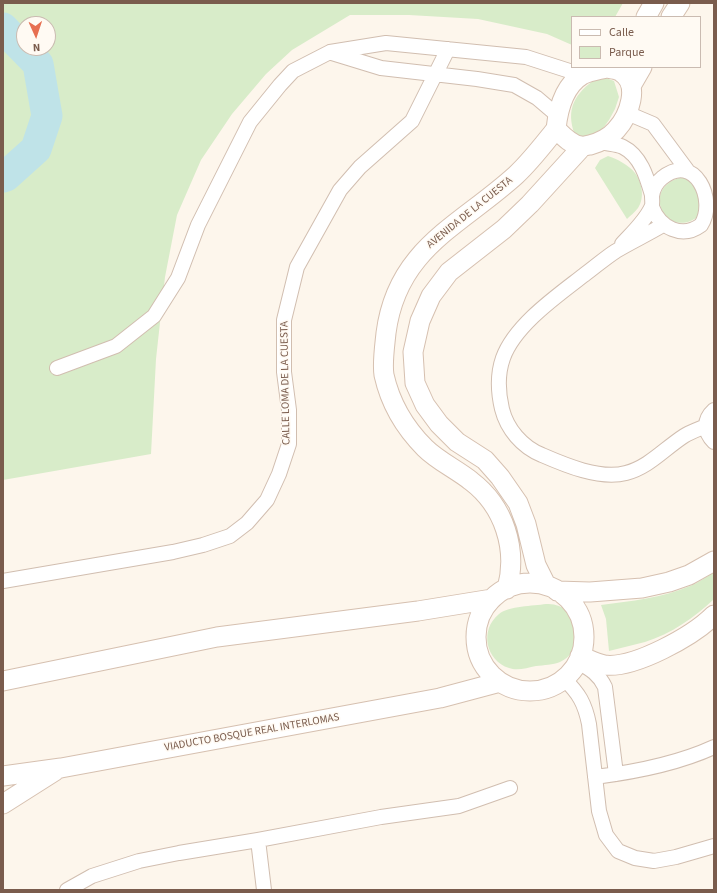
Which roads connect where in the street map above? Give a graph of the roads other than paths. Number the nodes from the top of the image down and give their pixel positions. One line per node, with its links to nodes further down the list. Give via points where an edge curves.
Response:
1 (654, 3): 3 (main road)
2 (680, 3): 4 (main road)
3 (647, 16)
4 (672, 16)
5 (448, 49): 6 (street, via 386,43); 10 (street, CALLE LOMA DE LA CUESTA); 11 (street, via 526,57)
6 (330, 52): 10 (street, via 381,68); 22 (street, via 293,71 250,122 198,225 178,278 154,316 116,346)
7 (602, 68): 11 (main road)
8 (610, 68): 12 (main road, via 620,71 628,78)
9 (641, 68): 12 (main road)
10 (435, 75): 14 (street, via 514,86 537,98); 27 (street, CALLE LOMA DE LA CUESTA, via 412,121 360,167 340,190 297,267 284,320 284,372 289,410 289,444 267,500 247,523 230,536 203,545)
11 (582, 75): 14 (main road, via 570,86)
12 (631, 86): 13 (main road, via 632,99)
13 (627, 113): 15 (main road, via 617,129); 17 (street, via 653,124)
14 (557, 122): 16 (main road, via 573,144); 29 (main road, AVENIDA DE LA CUESTA, via 538,151 517,174 433,242 411,265 388,315 384,373 392,401 406,426 425,448 473,482 492,502 506,529 512,560 510,576)
15 (601, 142): 16 (main road); 19 (street, via 623,147 637,158 646,175)
16 (582, 146): 28 (main road, via 504,229 449,272 431,296 420,321 413,352 415,383 425,405 457,442 485,460 518,503 536,565)
17 (687, 170): 18 (street, via 704,178); 19 (street, via 678,170 665,176 655,186)
18 (713, 194): 20 (street, via 713,206 701,225 691,230 680,231)
19 (652, 201): 20 (street, via 655,214); 21 (street, via 644,219)
20 (664, 225): 21 (street)
21 (615, 252): 24 (street, via 556,296 510,343 498,379 499,396 509,426 521,442 537,453 564,465 598,475 625,474 644,466 685,435)
22 (57, 368)
23 (714, 410): 24 (street)
24 (706, 426): 25 (street)
25 (714, 442)
26 (714, 561): 28 (main road, via 689,575 642,588 590,592)
27 (3, 581)
28 (551, 588): 29 (main road, via 530,583); 31 (main road, via 566,597 581,619 584,635)
29 (499, 594): 33 (main road, via 418,611 217,637); 34 (main road, via 484,608 476,631 476,642 484,665)
30 (714, 615): 31 (main road, via 703,626 679,641 636,660 618,665 603,665)
31 (579, 659): 32 (main road); 37 (street, via 601,679 605,687)
32 (564, 679): 34 (main road, via 534,691 514,688); 39 (street, via 581,699 586,711)
33 (3, 681)
34 (500, 682): 36 (main road, VIADUCTO BOSQUE REAL INTERLOMAS, via 440,698)
35 (714, 747): 37 (street, via 669,763)
36 (61, 768): 38 (main road, VIADUCTO BOSQUE REAL INTERLOMAS); 41 (main road)
37 (616, 774): 39 (street)
38 (3, 776)
39 (595, 777): 43 (street, via 599,811 606,835 618,850 635,858 654,861)
40 (510, 788): 42 (street, via 459,806 381,817)
41 (3, 804)
42 (258, 840): 44 (street, via 139,861 92,876); 45 (street)
43 (714, 846)
44 (67, 890)
45 (264, 890)

